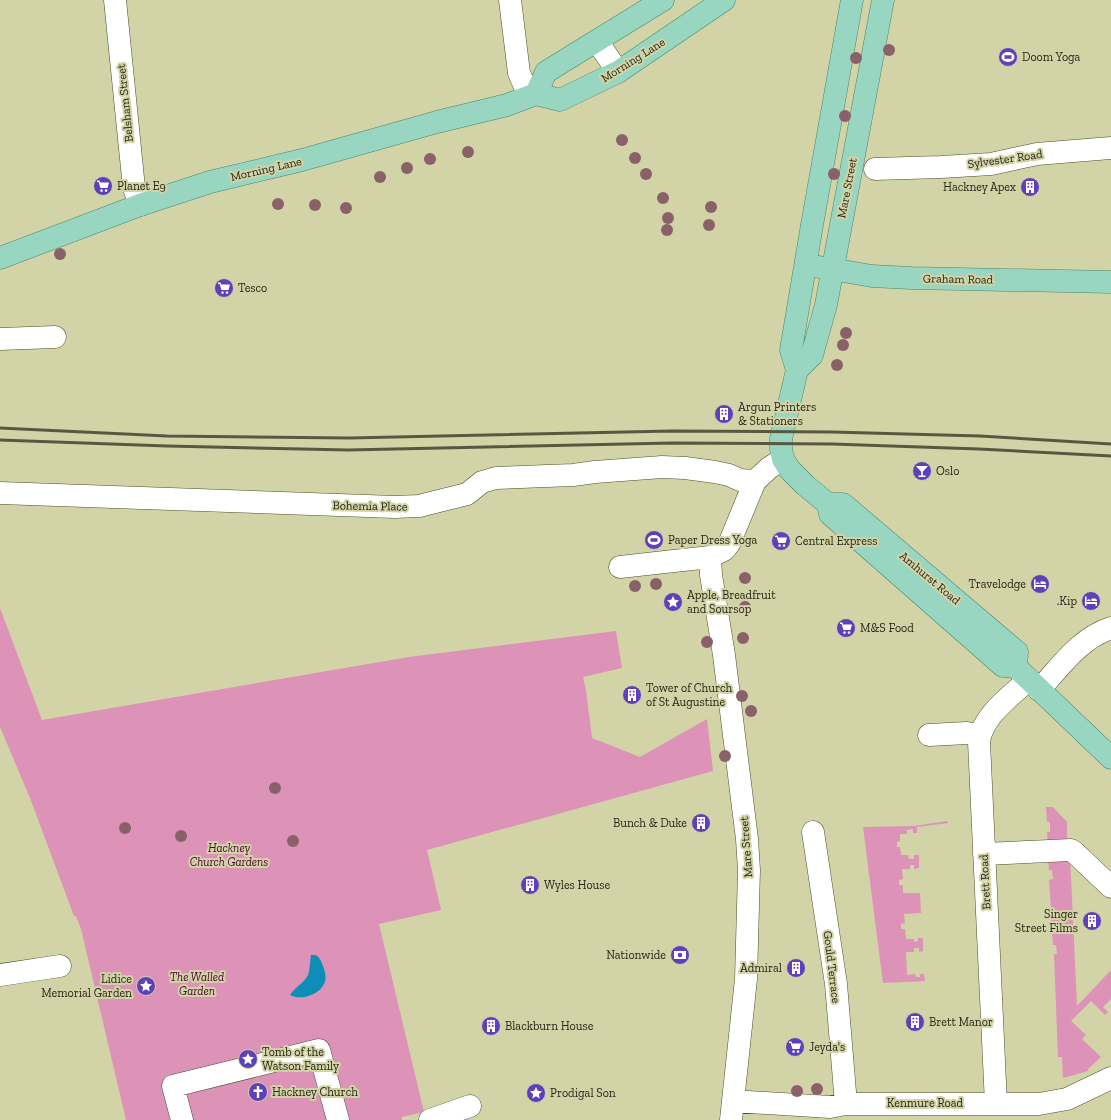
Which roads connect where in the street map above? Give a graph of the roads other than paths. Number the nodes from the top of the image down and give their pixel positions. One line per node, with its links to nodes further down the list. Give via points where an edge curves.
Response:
1 (115, 0): 12 (street, Belsham Street, via 134,188)
2 (510, 0): 9 (street, via 519,73)
3 (663, 0): 7 (main road)
4 (724, 0): 8 (main road, Morning Lane)
5 (852, 0): 14 (main road)
6 (883, 0): 15 (main road, Mare Street)
7 (597, 41): 8 (street); 9 (main road, via 546,72)
8 (618, 72): 9 (main road, Morning Lane, via 560,100)
9 (533, 95): 12 (main road, Morning Lane, via 302,160 210,182)
10 (1111, 148): 11 (street, Sylvester Road, via 1037,154 991,164)
11 (875, 169)
12 (140, 205): 13 (main road, Morning Lane)
13 (0, 258)
14 (806, 265): 15 (main road, Graham Road); 19 (main road, via 791,350)
15 (833, 270): 16 (main road, Graham Road, via 911,278); 19 (main road, Mare Street, via 812,355)
16 (1111, 282)
17 (55, 337): 18 (street)
18 (0, 339)
19 (797, 370): 20 (main road, via 781,439)
20 (783, 459): 21 (street); 26 (main road, Amhurst Road, via 790,470 828,504 830,514 1003,666)
21 (755, 481): 22 (street, Bohemia Place, via 740,480 716,472 662,467 573,475 496,478 482,482 467,494 419,506 395,508); 23 (street, via 729,544)
22 (0, 493)
23 (711, 566): 24 (street); 39 (street, Mare Street, via 749,870 746,979)
24 (620, 567)
25 (1111, 628): 26 (street, via 1089,638)
26 (1028, 679): 28 (street, via 989,718); 29 (main road, Amhurst Road)
27 (929, 735): 28 (street)
28 (980, 735): 31 (street, Brett Road)
29 (1111, 758)
30 (813, 832): 36 (street, Gould Terrace, via 836,984)
31 (984, 854): 32 (street, via 1070,850); 37 (street, Brett Road)
32 (1111, 887)
33 (60, 966): 34 (street)
34 (0, 975)
35 (1111, 1078): 37 (street, Kenmure Road, via 1067,1099 1038,1104)
36 (846, 1104): 37 (street, Kenmure Road); 39 (street, Kenmure Road)
37 (996, 1104)
38 (470, 1106): 42 (street)
39 (732, 1111)
40 (182, 1120): 41 (street, via 173,1086 319,1050)
41 (338, 1120)
42 (430, 1120)

